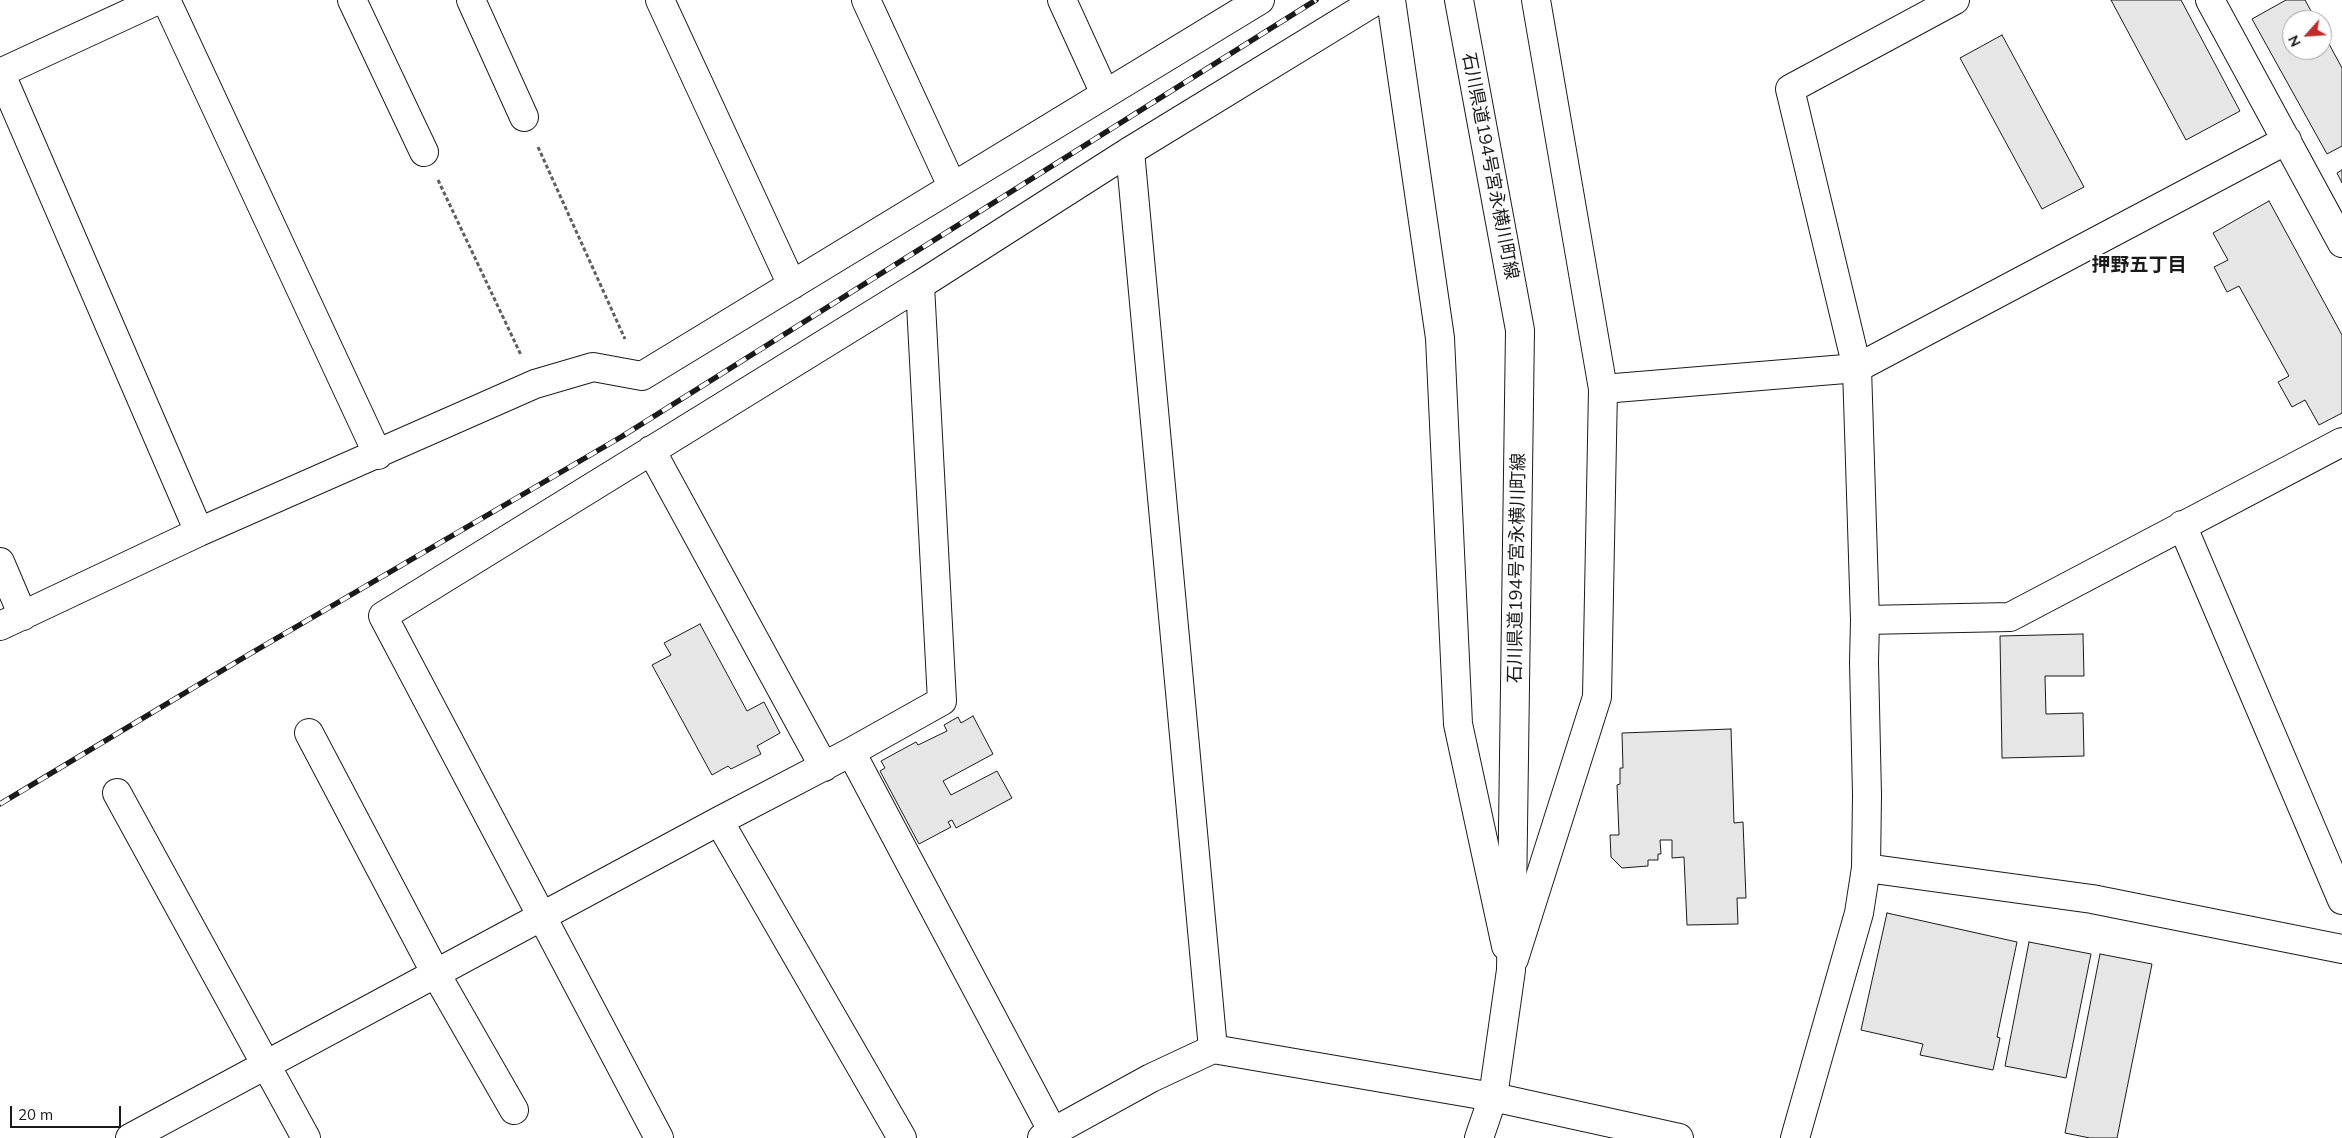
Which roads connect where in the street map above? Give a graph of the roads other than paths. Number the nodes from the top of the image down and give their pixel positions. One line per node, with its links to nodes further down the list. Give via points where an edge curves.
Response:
1 (158, 0): 15 (street)
2 (166, 0): 29 (street)
3 (352, 0): 20 (street)
4 (471, 0): 17 (street)
5 (660, 0): 23 (street)
6 (866, 0): 21 (street)
7 (1062, 0): 16 (street)
8 (1260, 0): 16 (street)
9 (1377, 0): 19 (street)
10 (1391, 0): 44 (street, via 1440,338 1458,724)
11 (1459, 0): 44 (street, 石川県道194号宮永横川町線, via 1520,330)
12 (1536, 0): 26 (street)
13 (1955, 0): 25 (street, via 1790,89)
14 (2210, 0): 18 (street)
15 (0, 73): 31 (street)
16 (1105, 94): 21 (street)
17 (524, 118)
18 (2288, 140): 22 (street); 25 (street)
19 (1130, 151): 24 (street); 46 (street)
20 (424, 152)
21 (952, 186): 23 (street)
22 (2342, 243)
23 (792, 285): 29 (street, via 642,376 593,368 535,384)
24 (920, 285): 28 (street); 36 (street, via 942,701)
25 (1856, 368): 26 (street); 33 (street)
26 (1603, 389): 44 (street, via 1597,697)
27 (2342, 442): 30 (street)
28 (651, 450): 37 (street); 42 (street, via 383,616)
29 (378, 454): 31 (street, via 335,470)
30 (2182, 526): 33 (street, via 2010,617); 41 (street)
31 (199, 532): 34 (street)
32 (0, 562): 34 (street)
33 (1865, 620): 40 (street)
34 (12, 621)
35 (309, 733): 45 (street)
36 (851, 752): 37 (street); 50 (street)
37 (824, 767): 39 (street)
38 (117, 793): 47 (street)
39 (719, 820): 42 (street); 54 (street)
40 (1866, 868): 43 (street, via 2092,899); 57 (street, via 1859,913)
41 (2342, 900)
42 (541, 917): 45 (street); 53 (street)
43 (2342, 949)
44 (1511, 970): 48 (street, 石川県道194号宮永横川町線)
45 (436, 974): 47 (street); 49 (street)
46 (1213, 1049): 48 (street); 50 (street, via 1151,1078)
47 (267, 1065): 51 (street); 52 (street)
48 (1493, 1097): 55 (street, 石川県道194号宮永横川町線); 56 (street)
49 (514, 1110)
50 (1047, 1135)
51 (130, 1138)
52 (306, 1138)
53 (659, 1138)
54 (902, 1138)
55 (1480, 1138)
56 (1679, 1138)
57 (1795, 1138)

